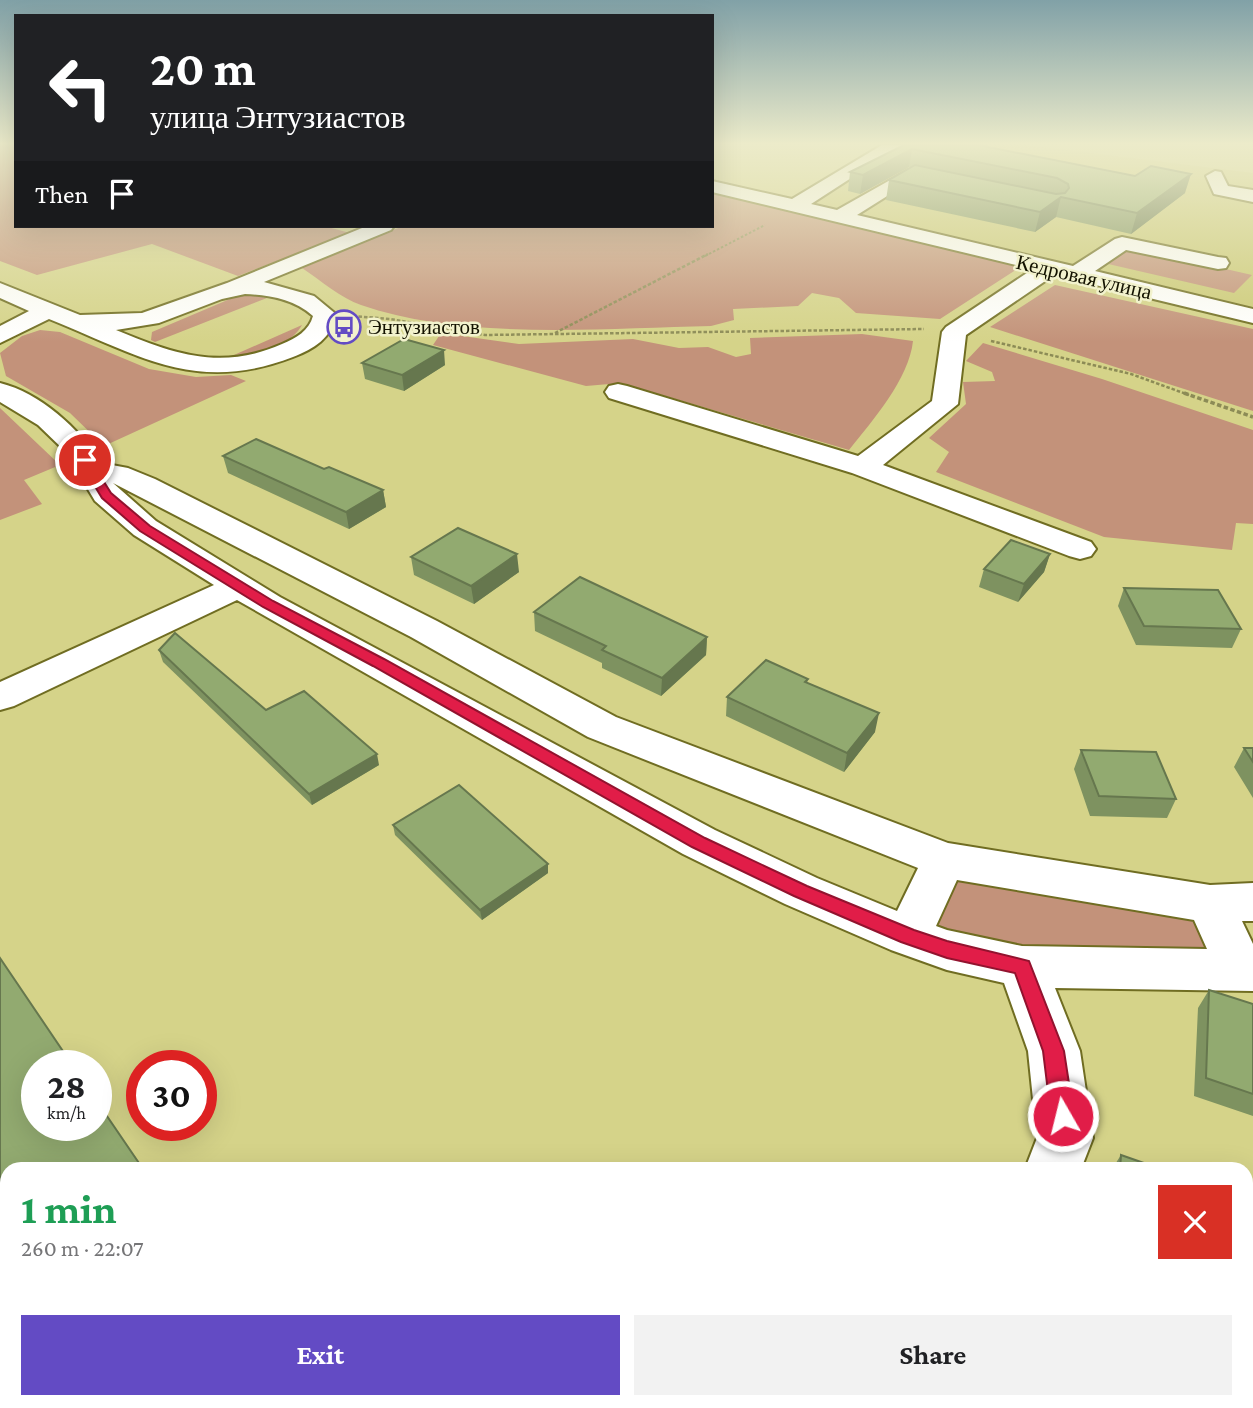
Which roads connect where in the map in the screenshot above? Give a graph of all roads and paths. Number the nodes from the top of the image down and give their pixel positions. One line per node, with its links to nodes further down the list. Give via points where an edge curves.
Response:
1 (787, 211): 16 (path)
2 (814, 211): 4 (street, Кедровая улица)
3 (850, 211): 4 (street)
4 (840, 217): 7 (street, Кедровая улица)
5 (379, 228): 9 (street)
6 (1218, 263): 8 (street, via 1122,243)
7 (1048, 269): 8 (street, Кедровая улица); 15 (street)
8 (1075, 275): 13 (street, Кедровая улица)
9 (235, 286): 12 (street, via 268,288 313,302); 14 (street, via 154,318 125,323)
10 (0, 290): 11 (street)
11 (46, 311): 14 (street); 17 (street)
12 (325, 315): 14 (street, via 314,338 279,355 242,365 204,367 176,363); 16 (path, via 390,318 485,335)
13 (1253, 316)
14 (76, 322)
15 (954, 332): 16 (path, via 913,328); 20 (path, via 1131,374); 21 (street, via 945,404)
16 (554, 334)
17 (0, 336)
18 (0, 391): 22 (street, via 48,419 76,446)
19 (618, 392): 21 (street)
20 (1253, 417)
21 (862, 467): 23 (street)
22 (92, 470): 24 (street, via 107,495 145,528); 25 (street, via 144,485)
23 (1080, 549)
24 (239, 586): 26 (street); 27 (street)
25 (424, 629): 26 (street); 28 (street, via 602,727)
26 (379, 663): 30 (street, via 699,842)
27 (0, 697)
28 (944, 860): 29 (street); 30 (street)
29 (1232, 903): 32 (street)
30 (908, 936): 31 (street)
31 (1022, 967): 32 (street); 33 (street, via 1054,1051 1066,1138)
32 (1247, 970)
33 (1056, 1162)

